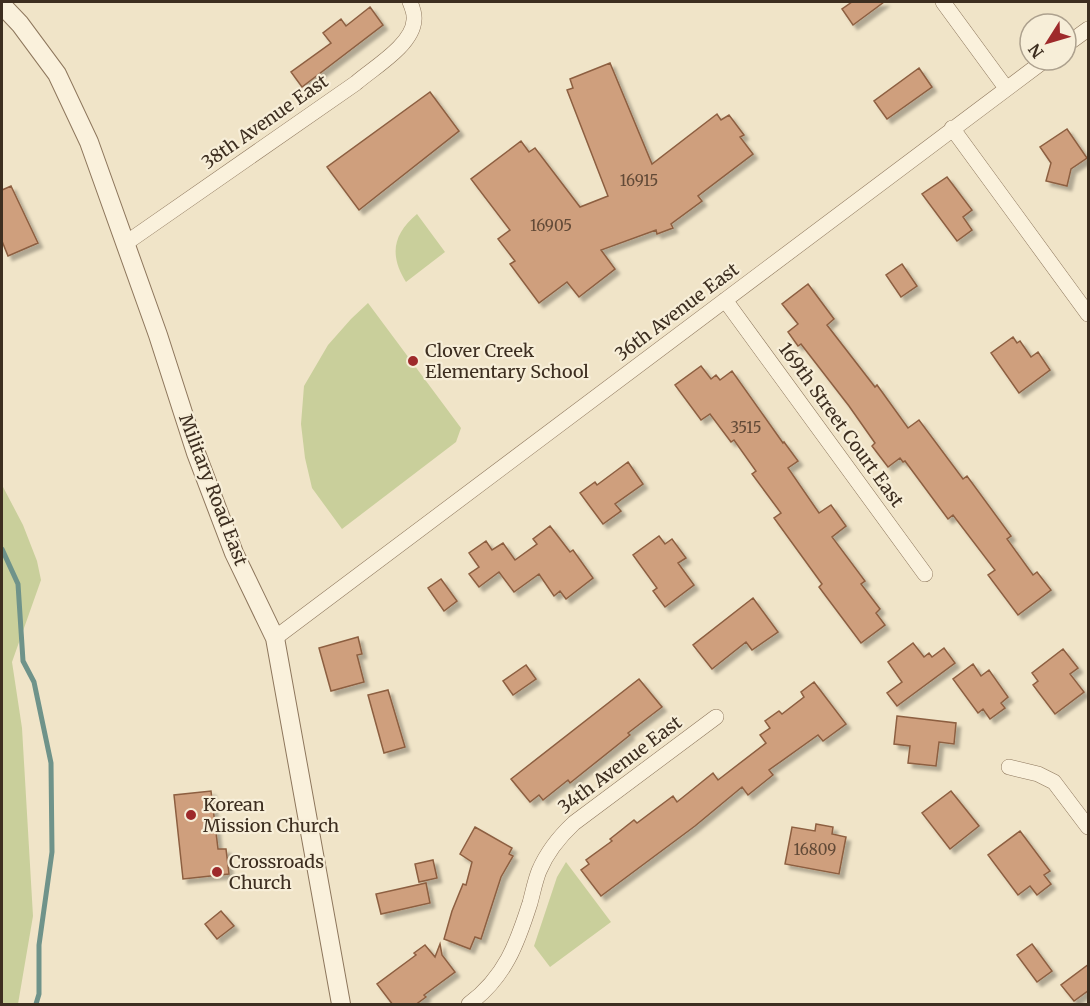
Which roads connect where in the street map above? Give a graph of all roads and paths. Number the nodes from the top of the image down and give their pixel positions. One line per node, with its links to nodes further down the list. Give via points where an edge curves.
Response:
1 (410, 2): 7 (street, 38th Avenue East, via 415,21 408,37 389,57)
2 (943, 2): 5 (street)
3 (2, 5): 7 (street, Military Road East, via 57,74 89,142)
4 (1028, 72): 5 (street, 36th Avenue East)
5 (1006, 88): 6 (street, 36th Avenue East)
6 (952, 128): 8 (street, 36th Avenue East); 9 (street)
7 (126, 243): 11 (street, Military Road East, via 221,520)
8 (725, 300): 10 (street, 169th Street Court East); 11 (street, 36th Avenue East)
9 (1089, 314)
10 (925, 574)
11 (275, 638): 15 (street, Military Road East)
12 (716, 717): 16 (street, 34th Avenue East, via 558,839 538,872 518,942 508,961 482,995)
13 (1008, 767): 14 (street, via 1054,782)
14 (1089, 827)
15 (341, 1005)
16 (469, 1005)

